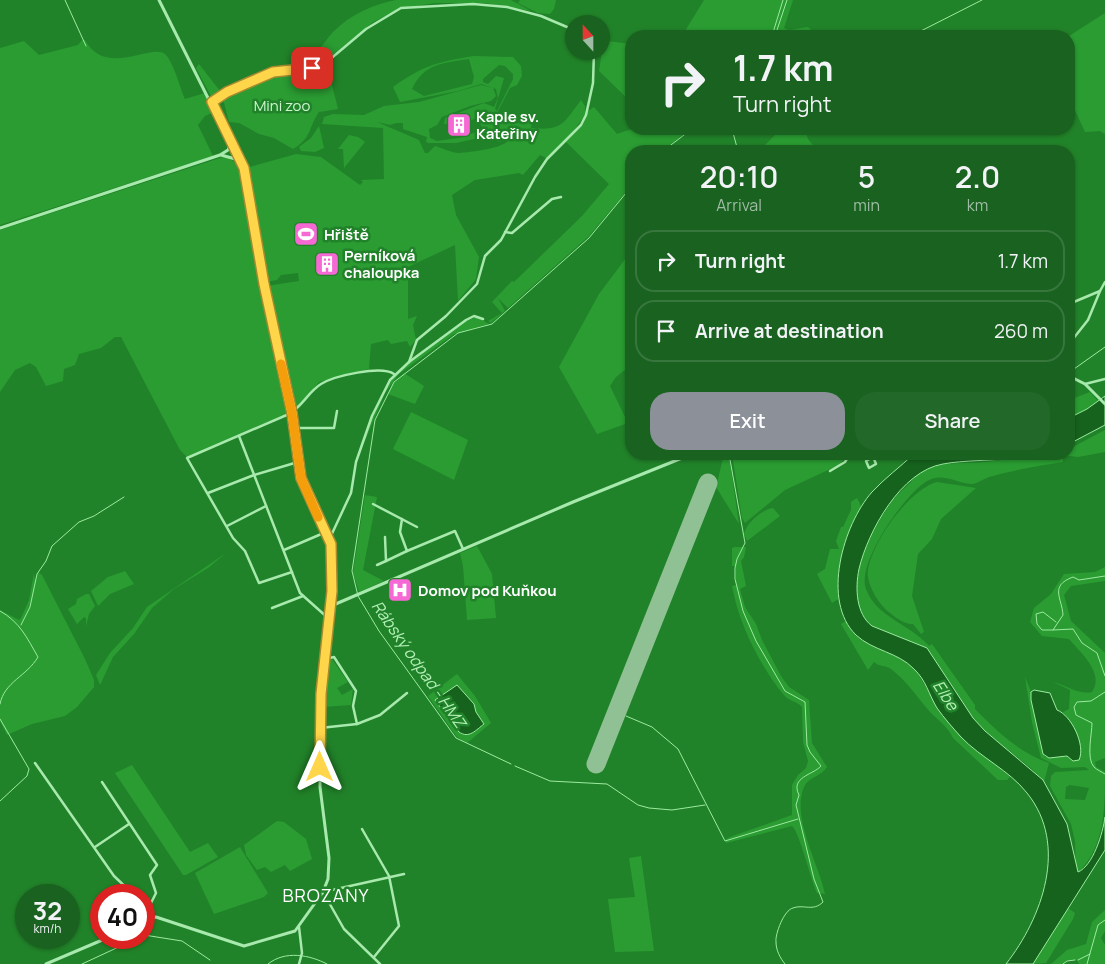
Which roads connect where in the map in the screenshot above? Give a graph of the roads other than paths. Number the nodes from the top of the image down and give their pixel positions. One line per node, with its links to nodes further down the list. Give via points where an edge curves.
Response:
1 (159, 0): 4 (street)
2 (565, 26): 4 (street, via 499,6 447,4 401,8 366,29 318,66 273,72)
3 (594, 60): 10 (street, via 586,115 581,125 547,159)
4 (212, 102): 5 (street)
5 (231, 142): 6 (street, via 228,150); 7 (street)
6 (220, 155): 7 (street); 9 (street)
7 (240, 161): 23 (street, via 244,168 264,284)
8 (560, 197): 10 (street, via 552,199 512,233)
9 (0, 228)
10 (505, 232): 16 (street, via 485,256 475,287 418,340)
11 (1105, 282): 12 (street)
12 (1100, 291): 13 (street); 15 (street, via 1088,320)
13 (1075, 301)
14 (483, 319): 16 (street, via 469,318)
15 (1075, 336)
16 (408, 362): 17 (street)
17 (394, 374): 23 (street, via 371,371 332,379 315,389); 41 (street, via 375,407 358,456 351,493)
18 (1075, 378): 20 (street)
19 (1105, 379): 20 (street)
20 (1085, 384): 21 (street)
21 (1105, 404)
22 (337, 411): 24 (street, via 334,428)
23 (292, 413): 24 (street); 25 (street)
24 (294, 428): 30 (street)
25 (239, 436): 32 (street); 33 (street, via 186,458)
26 (678, 460): 42 (street)
27 (846, 460): 31 (street)
28 (867, 460): 29 (street, via 869,468 876,464)
29 (875, 460)
30 (299, 462): 32 (street); 39 (street, via 303,484)
31 (830, 471)
32 (254, 475): 33 (street); 35 (street)
33 (208, 493): 37 (street)
34 (374, 504): 36 (street)
35 (266, 506): 37 (street); 43 (street)
36 (402, 519): 38 (street); 44 (street, via 400,534)
37 (227, 526): 47 (street, via 245,551 260,584)
38 (417, 528)
39 (326, 532): 41 (street); 43 (street)
40 (385, 537): 45 (street)
41 (329, 540): 49 (street)
42 (464, 549): 44 (street, via 455,531); 49 (street)
43 (284, 550): 47 (street)
44 (407, 551): 45 (street)
45 (386, 561): 46 (street)
46 (377, 564)
47 (292, 572): 48 (street)
48 (303, 596): 50 (street); 51 (street)
49 (331, 606): 51 (street)
50 (272, 608)
51 (330, 619): 52 (street)
52 (325, 659): 54 (street, via 334,657 356,691 353,706); 55 (street)
53 (407, 693): 54 (street, via 380,715)
54 (357, 724): 55 (street)
55 (320, 728): 65 (street, via 320,787 330,858)
56 (35, 763): 60 (street)
57 (102, 782): 58 (street)
58 (129, 823): 60 (street); 64 (street, via 157,865 150,875)
59 (362, 829): 62 (street)
60 (95, 846): 63 (street)
61 (404, 874): 62 (street)
62 (390, 877): 65 (street); 69 (street, via 399,927)
63 (122, 884)
64 (153, 884)
65 (323, 892): 67 (street); 69 (street, via 342,927)
66 (155, 918): 67 (street, via 241,946 289,934)
67 (299, 927): 71 (street)
68 (90, 945): 70 (street)
69 (374, 956): 72 (street)
70 (46, 964)
71 (300, 964)
72 (380, 964)

